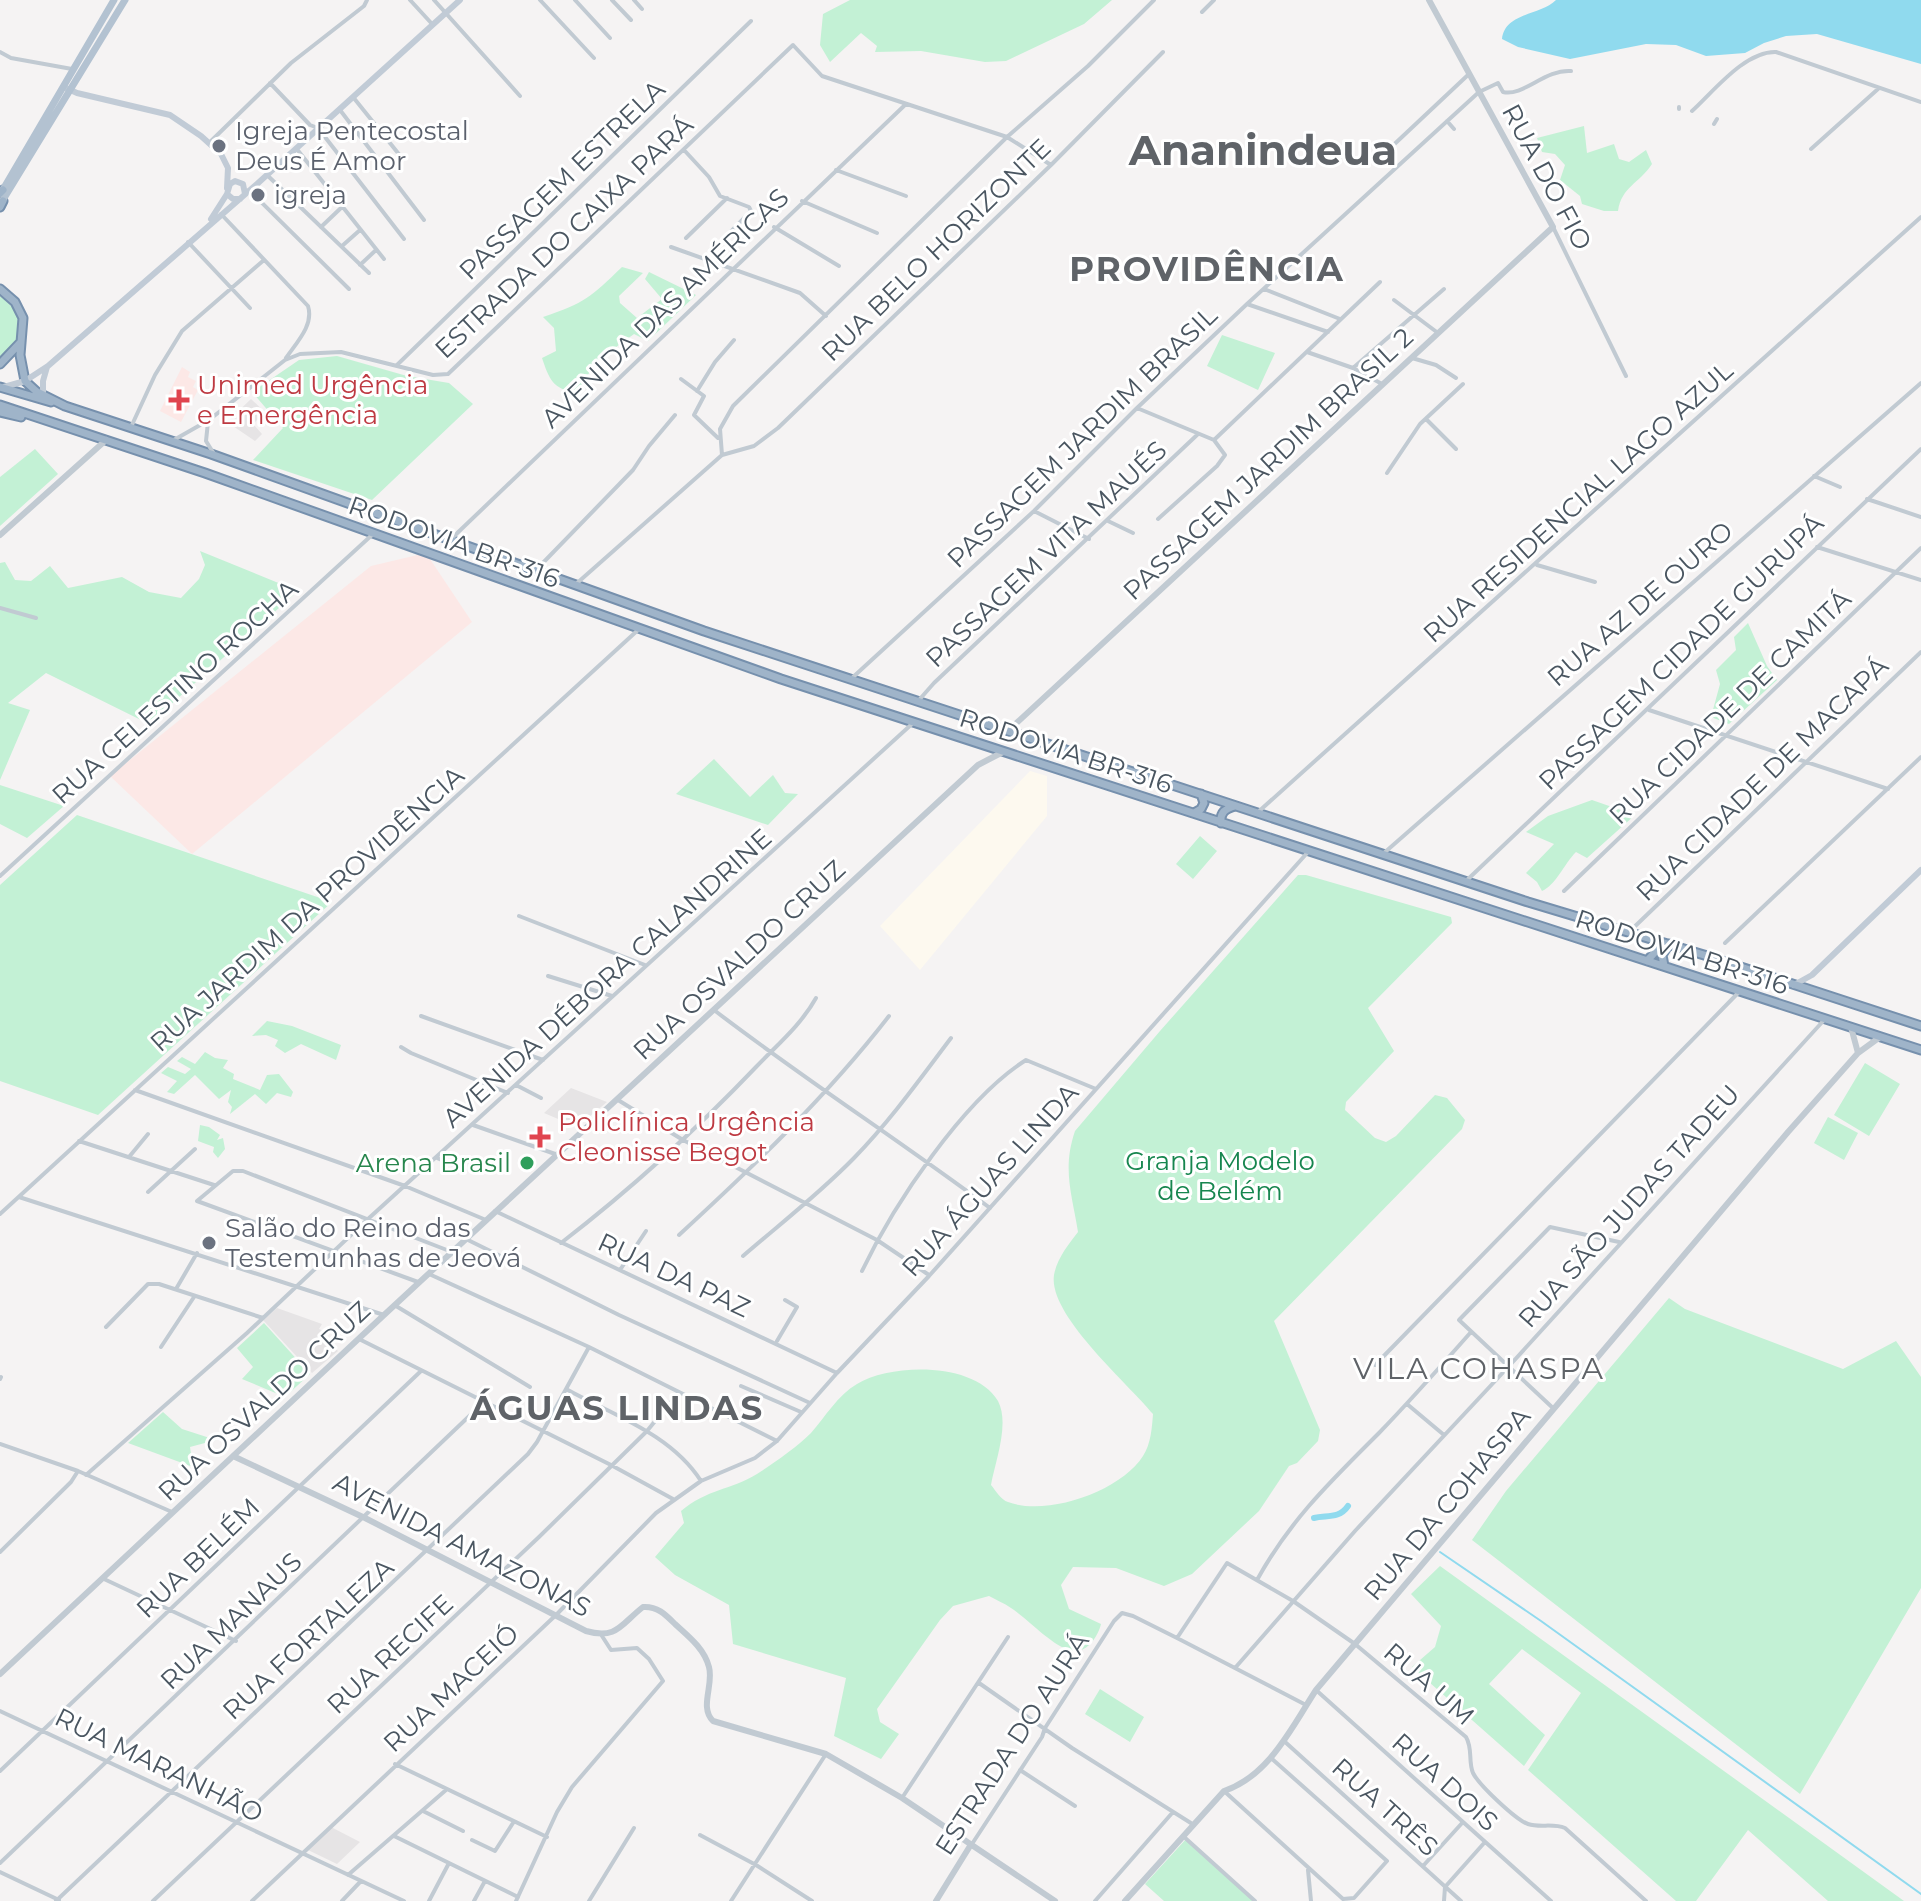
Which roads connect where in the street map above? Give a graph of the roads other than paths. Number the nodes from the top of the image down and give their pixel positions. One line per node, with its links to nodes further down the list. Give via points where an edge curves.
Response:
1 (114, 0): 24 (main road)
2 (125, 0): 28 (main road)
3 (367, 0): 27 (street)
4 (410, 0): 19 (street)
5 (434, 0): 15 (street)
6 (460, 0): 15 (main road)
7 (540, 0): 23 (street)
8 (575, 0): 20 (street)
9 (612, 0): 17 (street)
10 (634, 0): 14 (street)
11 (1154, 0): 40 (street)
12 (1214, 0): 16 (street)
13 (1429, 0): 26 (street, RUA DO FIO)
14 (642, 9)
15 (446, 12): 19 (main road); 31 (street)
16 (1202, 12)
17 (631, 20)
18 (751, 21): 101 (street, PASSAGEM ESTRELA)
19 (433, 25): 32 (main road)
20 (610, 38)
21 (0, 52): 24 (street)
22 (1163, 52): 47 (street, RUA BELO HORIZONTE)
23 (594, 58)
24 (72, 69): 28 (main road)
25 (1571, 71): 30 (street, via 1548,75 1513,93 1503,92 1498,83)
26 (1469, 74): 30 (street, RUA DO FIO); 45 (street)
27 (270, 83): 38 (street); 41 (street)
28 (66, 88): 41 (main road, via 170,115); 56 (main road)
29 (1879, 88): 33 (street); 36 (street, via 1766,52 1749,59); 43 (street)
30 (1479, 92): 37 (street, PASSAGEM JARDIM BRASIL); 65 (street, RUA DO FIO)
31 (520, 96)
32 (353, 97): 35 (main road); 46 (street)
33 (1921, 102)
34 (906, 104): 40 (street); 44 (street, ESTRADA DO CAIXA PARÁ, via 822,76 793,45); 48 (street, AVENIDA DAS AMÉRICAS)
35 (338, 109): 38 (main road); 61 (street)
36 (1692, 111)
37 (1447, 121): 39 (street); 84 (street, PASSAGEM JARDIM BRASIL)
38 (318, 128): 42 (main road); 69 (street)
39 (1454, 129)
40 (1007, 137): 47 (street); 91 (street)
41 (209, 143): 52 (main road, via 226,163)
42 (296, 148): 49 (main road); 58 (street)
43 (1811, 149)
44 (684, 150): 55 (street, via 718,195); 101 (street, ESTRADA DO CAIXA PARÁ, via 445,376)
45 (1386, 152)
46 (402, 158)
47 (1051, 165): 130 (street, RUA BELO HORIZONTE, via 778,428 754,446)
48 (836, 170): 54 (street); 57 (street, AVENIDA DAS AMÉRICAS)
49 (267, 175): 51 (main road); 63 (street)
50 (243, 184): 51 (main road); 52 (main road, via 235,181); 53 (main road)
51 (257, 184): 53 (main road)
52 (227, 191): 53 (main road, via 233,199); 62 (main road)
53 (245, 195): 59 (main road); 83 (street)
54 (906, 196)
55 (727, 198): 68 (street); 74 (street, via 751,212)
56 (1, 199)
57 (802, 201): 64 (street, AVENIDA DAS AMÉRICAS); 67 (street)
58 (342, 207): 63 (street); 66 (street)
59 (221, 214): 62 (main road); 76 (street)
60 (1921, 217): 147 (street, RUA RESIDENCIAL LAGO AZUL)
61 (424, 220)
62 (207, 226): 70 (main road)
63 (321, 227): 71 (street)
64 (774, 227): 78 (street); 79 (street, AVENIDA DAS AMÉRICAS)
65 (1553, 227): 94 (street, PASSAGEM JARDIM BRASIL 2); 104 (street, RUA DO FIO)
66 (360, 230): 71 (street); 73 (street)
67 (877, 233)
68 (686, 238)
69 (404, 239)
70 (188, 242): 82 (street); 102 (main road)
71 (342, 246): 77 (street)
72 (671, 247): 79 (street)
73 (376, 250): 75 (street); 77 (street)
74 (712, 251)
75 (384, 259)
76 (264, 260): 82 (street); 99 (street, via 310,310 308,324)
77 (360, 265): 80 (street)
78 (839, 266)
79 (734, 268): 91 (street, via 800,293); 143 (street, AVENIDA DAS AMÉRICAS)
80 (369, 273)
81 (1380, 282): 92 (street)
82 (232, 289): 89 (street); 122 (street, via 182,331)
83 (349, 289)
84 (1264, 289): 88 (street, PASSAGEM JARDIM BRASIL); 92 (street)
85 (1444, 289): 90 (street)
86 (1, 291): 96 (highway, via 21,313)
87 (1394, 300): 90 (street)
88 (1247, 304): 93 (street); 116 (street, PASSAGEM JARDIM BRASIL)
89 (250, 308)
90 (1415, 315): 94 (street); 103 (street)
91 (826, 316): 124 (street, via 733,406)
92 (1340, 319): 93 (street)
93 (1328, 332): 97 (street)
94 (1438, 333): 98 (street, PASSAGEM JARDIM BRASIL 2)
95 (734, 340): 112 (street)
96 (21, 342): 100 (highway); 107 (highway)
97 (1307, 352): 103 (street); 126 (street)
98 (1412, 358): 105 (street); 110 (street, PASSAGEM JARDIM BRASIL 2)
99 (285, 360): 101 (street, ESTRADA DO CAIXA PARÁ, via 341,352); 120 (street, ESTRADA DO CAIXA PARÁ)
100 (0, 364)
101 (397, 365)
102 (48, 366): 107 (main road); 113 (main road)
103 (1353, 368): 110 (street)
104 (1626, 376)
105 (1456, 378)
106 (681, 379): 112 (street)
107 (25, 381): 111 (main road); 113 (highway)
108 (1921, 383): 133 (street, RUA AZ DE OURO)
109 (1463, 384): 119 (street)
110 (1384, 385): 162 (street, PASSAGEM JARDIM BRASIL 2)
111 (1, 387): 115 (highway)
112 (697, 391): 124 (street, via 704,398 694,415)
113 (43, 394): 115 (highway)
114 (0, 405): 121 (highway)
115 (65, 406): 122 (highway, RODOVIA BR-316)
116 (1137, 408): 123 (street, PASSAGEM VITA MAUÉS); 136 (street, PASSAGEM JARDIM BRASIL)
117 (0, 412): 121 (highway)
118 (675, 415): 148 (street, via 633,470)
119 (1426, 419): 128 (street); 132 (street)
120 (209, 420): 127 (street, ESTRADA DO CAIXA PARÁ); 131 (street, via 206,441)
121 (60, 425): 125 (highway)
122 (130, 427): 127 (highway, RODOVIA BR-316)
123 (1197, 435): 126 (street, PASSAGEM VITA MAUÉS); 139 (street, PASSAGEM VITA MAUÉS)
124 (719, 439): 130 (street)
125 (106, 440): 141 (highway, RODOVIA BR-316); 142 (street)
126 (1214, 440): 138 (street, via 1225,452 1223,461)
127 (172, 441): 131 (highway, RODOVIA BR-316)
128 (1456, 449)
129 (1921, 449): 135 (street, PASSAGEM CIDADE GURUPÁ)
130 (722, 455): 152 (street)
131 (216, 456): 143 (highway, RODOVIA BR-316)
132 (1387, 473)
133 (1814, 476): 134 (street); 177 (street, RUA AZ DE OURO)
134 (1840, 487)
135 (1867, 499): 137 (street); 145 (street, PASSAGEM CIDADE GURUPÁ)
136 (1034, 511): 144 (street); 157 (street, PASSAGEM JARDIM BRASIL)
137 (1921, 517)
138 (1158, 519)
139 (1108, 521): 140 (street); 144 (street, PASSAGEM VITA MAUÉS)
140 (1133, 533)
141 (373, 534): 155 (highway, RODOVIA BR-316); 179 (street, RUA CELESTINO ROCHA)
142 (0, 535)
143 (451, 539): 148 (highway, RODOVIA BR-316)
144 (1089, 539): 158 (street, PASSAGEM VITA MAUÉS)
145 (1817, 547): 149 (street); 159 (street, PASSAGEM CIDADE GURUPÁ)
146 (1921, 548): 149 (street, RUA CIDADE DE CAMITÁ)
147 (1537, 565): 151 (street); 174 (street, RUA RESIDENCIAL LAGO AZUL)
148 (536, 570): 152 (highway, RODOVIA BR-316)
149 (1897, 572): 150 (street); 164 (street, RUA CIDADE DE CAMITÁ)
150 (1921, 580)
151 (1595, 582)
152 (576, 584): 157 (highway, RODOVIA BR-316)
153 (0, 608): 154 (street)
154 (36, 618)
155 (638, 630): 160 (highway, RODOVIA BR-316); 212 (street, RUA JARDIM DA PROVIDÊNCIA)
156 (1921, 652): 168 (street, RUA CIDADE DE MACAPÁ)
157 (852, 678): 158 (highway, RODOVIA BR-316)
158 (919, 700): 162 (highway, RODOVIA BR-316)
159 (1649, 710): 164 (street); 180 (street, PASSAGEM CIDADE GURUPÁ)
160 (901, 718): 161 (highway, RODOVIA BR-316); 163 (street)
161 (913, 722): 163 (street, AVENIDA DÉBORA CALANDRINE); 165 (highway, RODOVIA BR-316)
162 (1009, 730): 171 (highway, RODOVIA BR-316)
163 (903, 732): 188 (street, AVENIDA DÉBORA CALANDRINE)
164 (1727, 736): 168 (street); 181 (street, RUA CIDADE DE CAMITÁ)
165 (977, 743): 166 (highway, RODOVIA BR-316); 169 (street, via 982,755)
166 (1003, 752): 169 (street, RUA OSVALDO CRUZ); 173 (highway, RODOVIA BR-316)
167 (1921, 757): 170 (street)
168 (1805, 762): 170 (street); 183 (street, RUA CIDADE DE MACAPÁ)
169 (978, 765): 197 (street, RUA OSVALDO CRUZ)
170 (1888, 789): 185 (street)
171 (1201, 794): 172 (highway, RODOVIA BR-316); 173 (highway, via 1204,803)
172 (1235, 806): 174 (highway, RODOVIA BR-316); 175 (highway, via 1224,810)
173 (1194, 813): 175 (highway, RODOVIA BR-316)
174 (1257, 813): 177 (highway, RODOVIA BR-316)
175 (1221, 823): 176 (highway, RODOVIA BR-316)
176 (1308, 852): 187 (highway, RODOVIA BR-316); 211 (street, RUA ÁGUAS LINDA)
177 (1384, 853): 180 (highway, RODOVIA BR-316)
178 (1921, 870): 190 (main road)
179 (0, 876)
180 (1466, 881): 183 (highway, RODOVIA BR-316)
181 (1564, 891)
182 (519, 916): 188 (street)
183 (1629, 932): 184 (highway, RODOVIA BR-316)
184 (1655, 940): 186 (highway, RODOVIA BR-316); 187 (highway, via 1656,951)
185 (1725, 943)
186 (1669, 944): 189 (highway, via 1662,955); 192 (highway, RODOVIA BR-316)
187 (1647, 961): 189 (highway, RODOVIA BR-316)
188 (645, 965): 195 (street, AVENIDA DÉBORA CALANDRINE)
189 (1664, 966): 194 (highway, RODOVIA BR-316)
190 (1812, 975): 192 (main road); 193 (main road)
191 (548, 976): 195 (street)
192 (1794, 985): 193 (highway, RODOVIA BR-316)
193 (1813, 991): 201 (highway, RODOVIA BR-316)
194 (1739, 992): 200 (highway, RODOVIA BR-316); 268 (street)
195 (612, 996): 209 (street, AVENIDA DÉBORA CALANDRINE)
196 (816, 998): 207 (street)
197 (714, 1010): 207 (street); 216 (street, RUA OSVALDO CRUZ)
198 (421, 1016): 209 (street)
199 (889, 1016): 213 (street)
200 (1825, 1019): 202 (highway, RODOVIA BR-316); 244 (street, RUA SÃO JUDAS TADEU)
201 (1921, 1026)
202 (1851, 1027): 203 (highway, RODOVIA BR-316); 208 (street)
203 (1880, 1037): 206 (highway, RODOVIA BR-316); 208 (street, RUA DA COHASPA)
204 (951, 1038): 218 (street)
205 (401, 1047): 214 (street)
206 (1921, 1050)
207 (770, 1052): 213 (street); 220 (street)
208 (1858, 1053): 279 (street, RUA DA COHASPA)
209 (544, 1060): 210 (street, AVENIDA DÉBORA CALANDRINE)
210 (516, 1085): 214 (street, AVENIDA DÉBORA CALANDRINE); 215 (street)
211 (1096, 1089): 226 (street, via 1026,1060 977,1102); 235 (street, RUA ÁGUAS LINDA)
212 (135, 1090): 221 (street, RUA JARDIM DA PROVIDÊNCIA); 231 (street)
213 (826, 1090): 218 (street); 229 (street)
214 (508, 1093): 217 (street, AVENIDA DÉBORA CALANDRINE)
215 (541, 1098)
216 (618, 1100): 220 (street); 223 (street, RUA OSVALDO CRUZ)
217 (473, 1125): 223 (street); 225 (street, AVENIDA DÉBORA CALANDRINE)
218 (881, 1128): 226 (street); 234 (street)
219 (148, 1134): 224 (street)
220 (683, 1140): 229 (street); 245 (street)
221 (79, 1141): 224 (street); 233 (street, RUA JARDIM DA PROVIDÊNCIA)
222 (195, 1149): 227 (street)
223 (558, 1155): 236 (street, RUA OSVALDO CRUZ)
224 (128, 1157): 227 (street)
225 (437, 1158): 228 (street); 231 (street, AVENIDA DÉBORA CALANDRINE)
226 (929, 1162): 235 (street); 243 (street)
227 (170, 1170): 230 (street); 232 (street)
228 (465, 1170)
229 (744, 1173): 234 (street); 241 (street)
230 (214, 1185): 238 (street, via 233,1171 243,1171); 246 (street, via 197,1201)
231 (405, 1186): 238 (street, AVENIDA DÉBORA CALANDRINE); 239 (street)
232 (148, 1192)
233 (19, 1197): 237 (street, RUA JARDIM DA PROVIDÊNCIA); 248 (street)
234 (807, 1204): 243 (street); 249 (street)
235 (990, 1208): 253 (street, RUA ÁGUAS LINDA)
236 (495, 1211): 239 (street, RUA OSVALDO CRUZ); 245 (street, RUA DA PAZ)
237 (0, 1214)
238 (368, 1219): 246 (street, AVENIDA DÉBORA CALANDRINE); 247 (street)
239 (486, 1220): 242 (street, RUA OSVALDO CRUZ)
240 (646, 1231): 250 (street)
241 (679, 1235)
242 (466, 1239): 247 (street, RUA OSVALDO CRUZ); 277 (street)
243 (877, 1240): 251 (street); 253 (street)
244 (1619, 1242): 263 (street, via 1550,1227 1459,1320); 269 (street, RUA SÃO JUDAS TADEU)
245 (561, 1243): 250 (street, RUA DA PAZ)
246 (333, 1252): 254 (street); 255 (street, AVENIDA DÉBORA CALANDRINE)
247 (452, 1252): 252 (street, RUA OSVALDO CRUZ)
248 (197, 1253): 255 (street); 256 (street)
249 (743, 1256)
250 (620, 1270): 265 (street, RUA DA PAZ)
251 (862, 1271)
252 (429, 1274): 254 (street, RUA OSVALDO CRUZ); 267 (street)
253 (929, 1276): 271 (street, RUA ÁGUAS LINDA)
254 (420, 1283): 259 (street, RUA OSVALDO CRUZ)
255 (297, 1286): 260 (street); 261 (street, AVENIDA DÉBORA CALANDRINE)
256 (176, 1290): 257 (street); 262 (street, via 145,1285)
257 (194, 1297): 261 (street); 266 (street)
258 (785, 1300): 265 (street, via 797,1307)
259 (396, 1306): 260 (street, RUA OSVALDO CRUZ); 273 (street)
260 (384, 1315): 264 (street, RUA OSVALDO CRUZ)
261 (263, 1318): 289 (street, AVENIDA DÉBORA CALANDRINE)
262 (106, 1327)
263 (1472, 1332): 269 (street); 278 (street)
264 (359, 1339): 270 (street); 286 (street, RUA OSVALDO CRUZ)
265 (777, 1342): 271 (street, RUA DA PAZ)
266 (161, 1347)
267 (589, 1347): 274 (street, RUA FORTALEZA); 275 (street)
268 (1375, 1365)
269 (1510, 1365): 279 (street); 283 (street, RUA SÃO JUDAS TADEU)
270 (421, 1371): 276 (street); 291 (street, RUA BELÉM)
271 (837, 1373): 277 (street, RUA ÁGUAS LINDA)
272 (741, 1386): 280 (street)
273 (530, 1387)
274 (566, 1389): 281 (street, RUA FORTALEZA); 282 (street)
275 (679, 1392): 282 (street, RUA RECIFE); 284 (street)
276 (484, 1402): 281 (street); 294 (street, RUA MANAUS)
277 (810, 1403): 280 (street, RUA ÁGUAS LINDA)
278 (1407, 1404): 283 (street); 298 (street, via 1299,1514)
279 (1554, 1409): 307 (street, RUA DA COHASPA)
280 (801, 1412): 284 (street, RUA ÁGUAS LINDA)
281 (544, 1430): 287 (street); 295 (street, RUA FORTALEZA, via 528,1454)
282 (647, 1431): 287 (street, RUA RECIFE); 290 (street, via 684,1459)
283 (1444, 1435): 300 (street, RUA SÃO JUDAS TADEU)
284 (777, 1441): 290 (street, RUA ÁGUAS LINDA, via 755,1458)
285 (0, 1444): 288 (street)
286 (233, 1456): 291 (street, AVENIDA AMAZONAS); 293 (street, RUA OSVALDO CRUZ)
287 (611, 1465): 292 (street); 299 (street, RUA RECIFE)
288 (78, 1471): 289 (street); 296 (street)
289 (86, 1475): 293 (street)
290 (701, 1481): 292 (street, RUA ÁGUAS LINDA)
291 (299, 1487): 294 (street, AVENIDA AMAZONAS); 301 (street, RUA BELÉM)
292 (673, 1499): 302 (street, RUA MACEIÓ)
293 (175, 1513): 297 (street, RUA OSVALDO CRUZ)
294 (365, 1518): 295 (street, AVENIDA AMAZONAS); 306 (street, RUA MANAUS)
295 (427, 1551): 299 (street, AVENIDA AMAZONAS); 325 (street, RUA FORTALEZA)
296 (0, 1552)
297 (104, 1579): 301 (street); 309 (street, RUA OSVALDO CRUZ)
298 (1257, 1580): 300 (street, RUA UM); 305 (street, RUA UM, via 1227,1563)
299 (491, 1582): 302 (street, AVENIDA AMAZONAS); 331 (street, RUA RECIFE)
300 (1293, 1601): 307 (street, RUA UM); 308 (street, RUA SÃO JUDAS TADEU)
301 (170, 1610): 306 (street); 315 (street, RUA BELÉM)
302 (556, 1615): 303 (street, AVENIDA AMAZONAS); 320 (street, RUA MACEIÓ)
303 (602, 1636): 317 (street, AVENIDA AMAZONAS, via 643,1607 655,1608 706,1658 711,1684 706,1707 713,1721); 339 (street, via 611,1650 637,1648 663,1681 572,1787)
304 (1008, 1637): 310 (street)
305 (1177, 1638): 308 (street); 314 (street, ESTRADA DO AURÁ, via 1120,1614)
306 (236, 1641): 319 (street, RUA MANAUS)
307 (1355, 1644): 311 (street, RUA DA COHASPA); 374 (street, RUA UM, via 1466,1737 1480,1784 1519,1819 1565,1828)
308 (1235, 1668): 312 (street)
309 (0, 1674)
310 (979, 1683): 314 (street); 326 (street)
311 (1316, 1690): 312 (street, RUA DA COHASPA); 330 (street, RUA DOIS)
312 (1306, 1705): 316 (street, RUA DA COHASPA)
313 (0, 1711): 315 (street, RUA MARANHÃO)
314 (1045, 1728): 321 (street, ESTRADA DO AURÁ); 329 (street)
315 (43, 1729): 319 (street, RUA MARANHÃO); 322 (street, RUA BELÉM)
316 (1284, 1741): 318 (street, RUA DA COHASPA); 347 (street, RUA TRÊS)
317 (826, 1754): 326 (street); 346 (street)
318 (1270, 1757): 324 (street, RUA DA COHASPA, via 1242,1783); 348 (street, via 1387,1861 1354,1898 1343,1899)
319 (109, 1762): 325 (street, RUA MARANHÃO); 344 (street, RUA MANAUS)
320 (395, 1764): 323 (street); 343 (street, RUA MACEIÓ)
321 (1020, 1770): 327 (street); 342 (street, ESTRADA DO AURÁ)
322 (0, 1771)
323 (446, 1790): 328 (street); 332 (street)
324 (1224, 1791): 333 (street, RUA DA COHASPA); 348 (street)
325 (174, 1792): 331 (street, RUA MARANHÃO); 355 (street, RUA FORTALEZA)
326 (902, 1798): 342 (street)
327 (1075, 1806)
328 (422, 1811): 335 (street); 337 (street)
329 (1173, 1812): 333 (street); 367 (street)
330 (1463, 1822): 341 (street, RUA DOIS); 347 (street)
331 (238, 1823): 343 (street, RUA MARANHÃO); 356 (street, RUA RECIFE)
332 (513, 1823): 339 (street); 340 (street, via 495,1851)
333 (1194, 1825): 338 (street, RUA DA COHASPA)
334 (634, 1828): 362 (street)
335 (463, 1831)
336 (700, 1835): 346 (street)
337 (394, 1836): 345 (street); 350 (street)
338 (1183, 1836): 368 (street, RUA DA COHASPA); 369 (street)
339 (547, 1837): 354 (street)
340 (472, 1840)
341 (1485, 1842): 353 (street); 373 (street, RUA DOIS)
342 (970, 1846): 365 (street, ESTRADA DO AURÁ); 366 (street)
343 (302, 1854): 350 (street, RUA MARANHÃO); 357 (street, RUA MACEIÓ)
344 (0, 1863)
345 (449, 1863): 352 (street); 360 (street)
346 (756, 1865): 363 (street); 364 (street)
347 (1423, 1866): 353 (street, RUA TRÊS)
348 (1308, 1868): 370 (street)
349 (0, 1872): 355 (street)
350 (348, 1875): 351 (street, RUA MARANHÃO)
351 (361, 1881): 358 (street); 359 (street, RUA MARANHÃO)
352 (485, 1881): 354 (street); 361 (street)
353 (1445, 1887): 371 (street); 372 (street, RUA TRÊS)
354 (517, 1899)
355 (58, 1901)
356 (153, 1901)
357 (252, 1901)
358 (342, 1901)
359 (404, 1901)
360 (429, 1901)
361 (474, 1901)
362 (589, 1901)
363 (731, 1901)
364 (812, 1901)
365 (936, 1901)
366 (1055, 1901)
367 (1095, 1901)
368 (1125, 1901)
369 (1255, 1901)
370 (1311, 1901)
371 (1444, 1901)
372 (1461, 1901)
373 (1551, 1901)
374 (1646, 1901)

